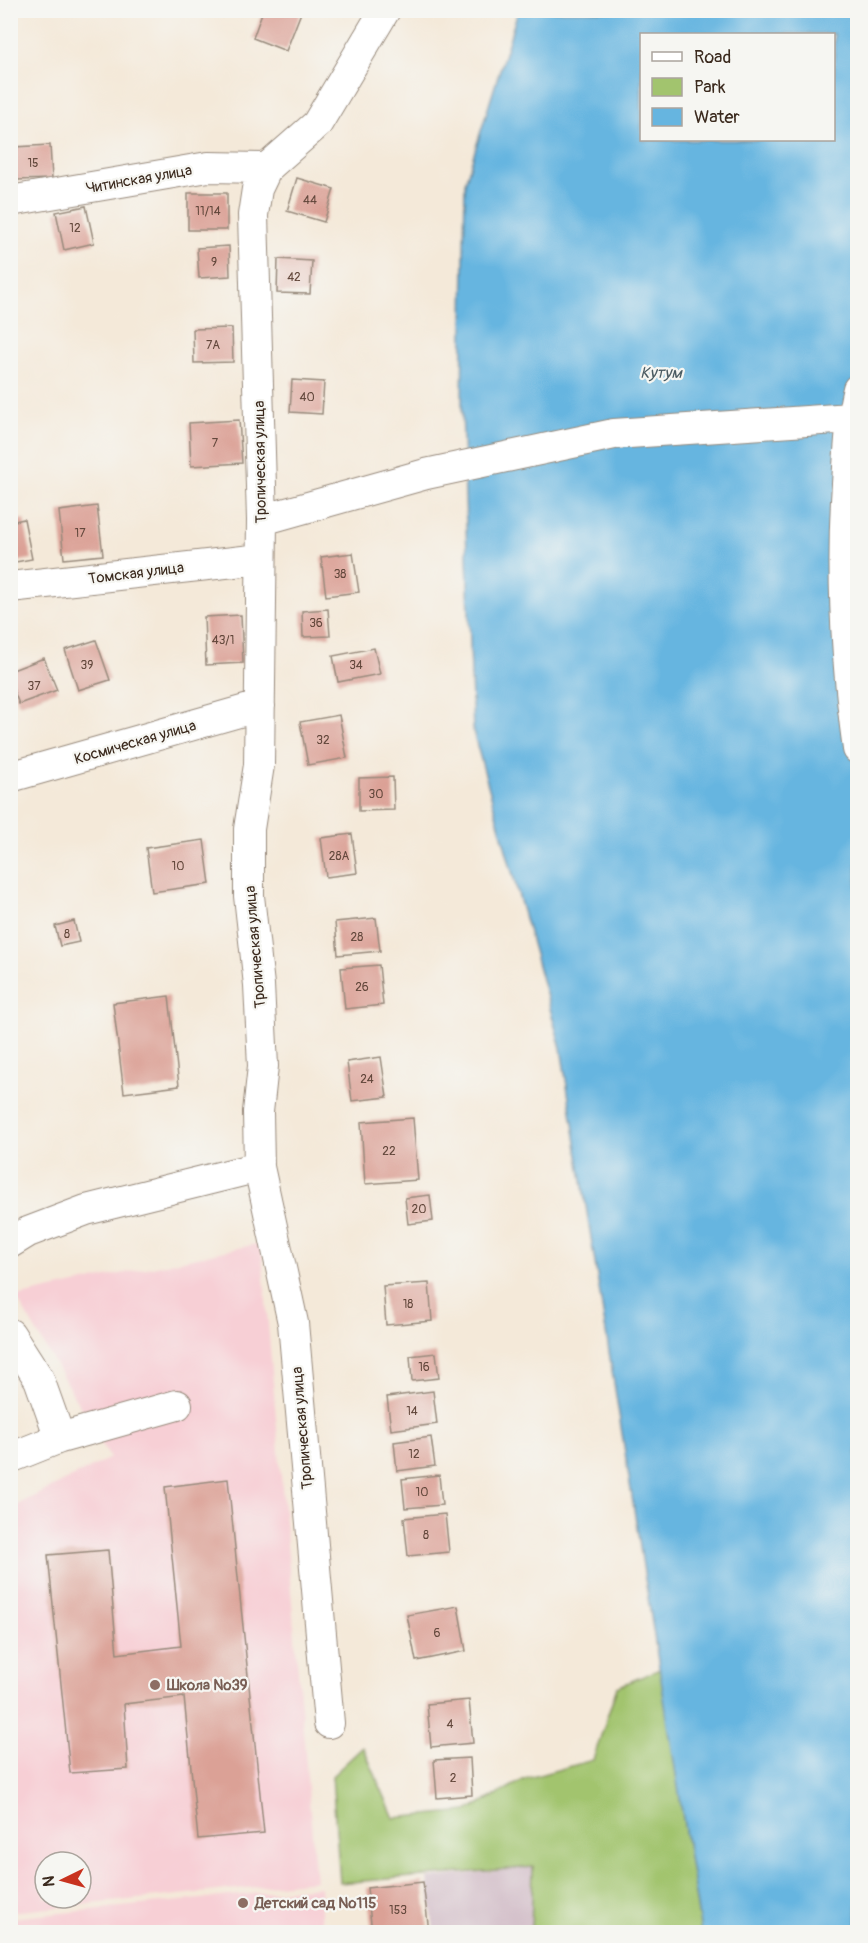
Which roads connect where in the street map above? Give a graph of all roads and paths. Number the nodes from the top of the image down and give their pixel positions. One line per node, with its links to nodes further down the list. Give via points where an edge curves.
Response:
1 (385, 10): 2 (street, via 317,124)
2 (267, 168): 3 (street, Читинская улица, via 208,167); 7 (street, Тропическая улица, via 257,189 253,215)
3 (10, 201)
4 (858, 389): 5 (street)
5 (851, 418): 6 (street); 7 (street, via 614,434 453,467)
6 (853, 453): 10 (street, via 843,547)
7 (262, 520): 8 (street, Тропическая улица)
8 (261, 559): 9 (street, Томская улица); 11 (street, Тропическая улица)
9 (10, 587)
10 (854, 693): 12 (street)
11 (260, 706): 13 (street, Космическая улица); 14 (street, Тропическая улица, via 259,765 249,829 249,896 263,1066 258,1112)
12 (858, 749)
13 (10, 777)
14 (259, 1167): 15 (street, via 86,1210); 20 (street, Тропическая улица, via 293,1323)
15 (10, 1243)
16 (10, 1334): 18 (street, via 39,1379)
17 (177, 1405): 18 (street)
18 (60, 1438): 19 (street)
19 (10, 1458)
20 (329, 1723)

